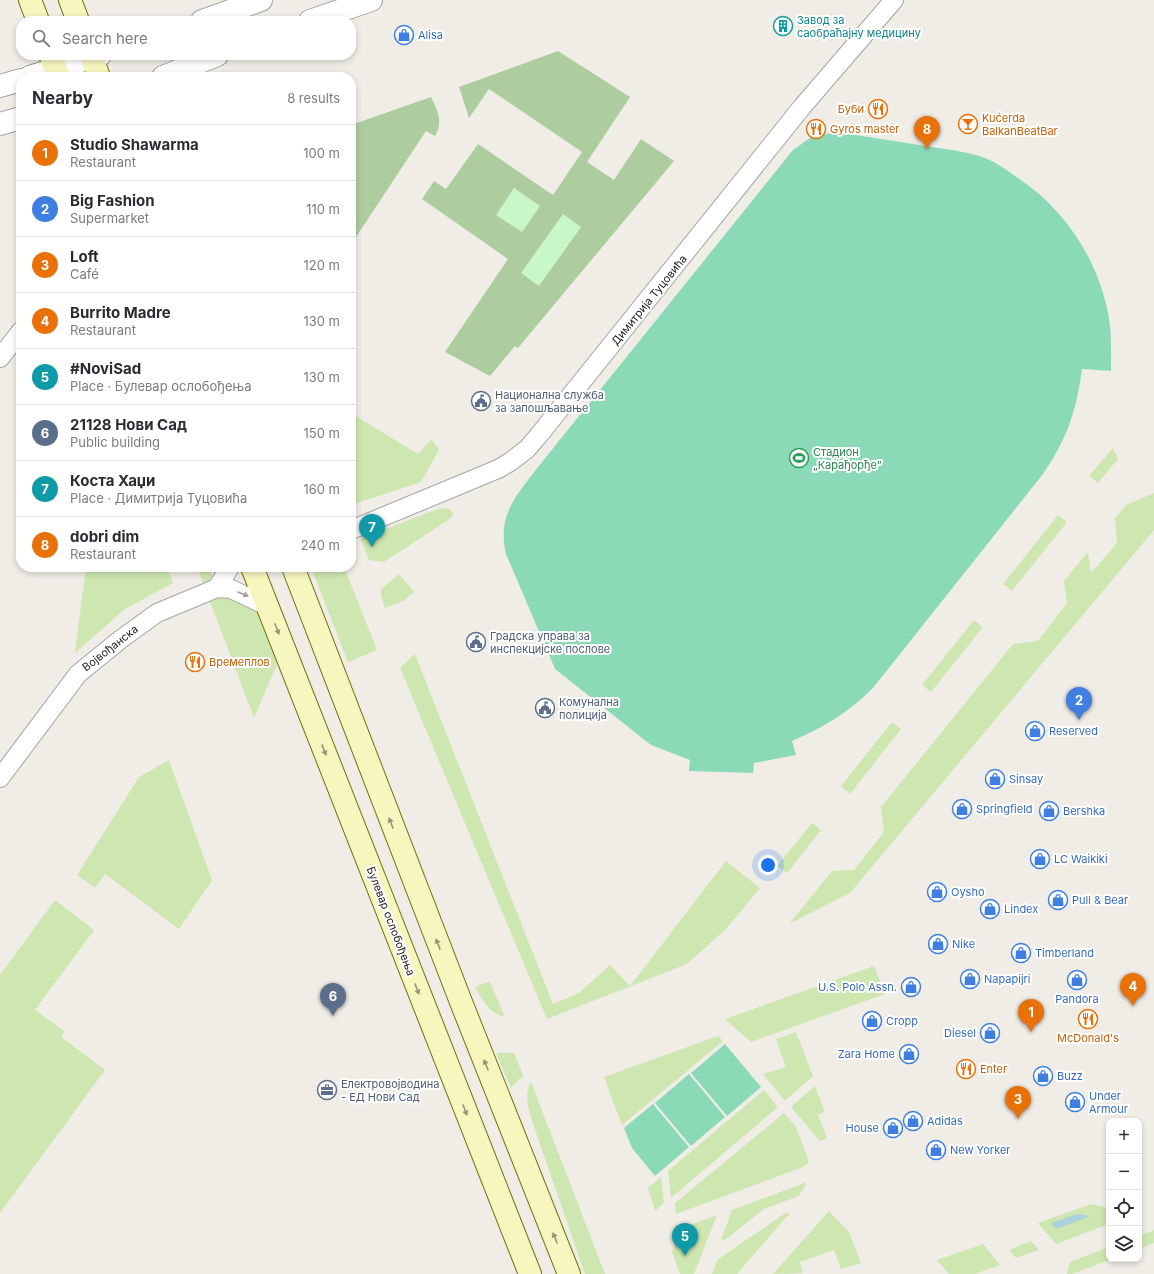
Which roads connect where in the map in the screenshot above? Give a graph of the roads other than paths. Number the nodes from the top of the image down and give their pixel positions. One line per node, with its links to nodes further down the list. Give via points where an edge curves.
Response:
1 (30, 0): 6 (main road)
2 (70, 0): 7 (main road)
3 (261, 0): 8 (street)
4 (371, 0): 9 (street)
5 (894, 0): 21 (street, Димитрија Туцовића, via 802,107 527,449 498,469)
6 (36, 16)
7 (76, 16)
8 (216, 16)
9 (325, 16)
10 (205, 60): 14 (street)
11 (95, 61): 12 (street)
12 (55, 67): 13 (street)
13 (42, 72)
14 (175, 72)
15 (16, 81): 16 (street)
16 (0, 86)
17 (16, 119): 18 (street)
18 (0, 124)
19 (16, 337): 20 (street)
20 (0, 358)
21 (356, 528)
22 (227, 572): 25 (street)
23 (254, 572): 26 (main road, Булевар ослобођења)
24 (295, 572): 29 (main road, one-way to 24)
25 (216, 588): 26 (street, one-way to 26, via 231,589); 27 (street, Војвођанска, via 158,613 97,657 78,674)
26 (267, 606): 28 (main road, Булевар ослобођења, one-way to 28)
27 (0, 778)
28 (530, 1274)
29 (569, 1274)

